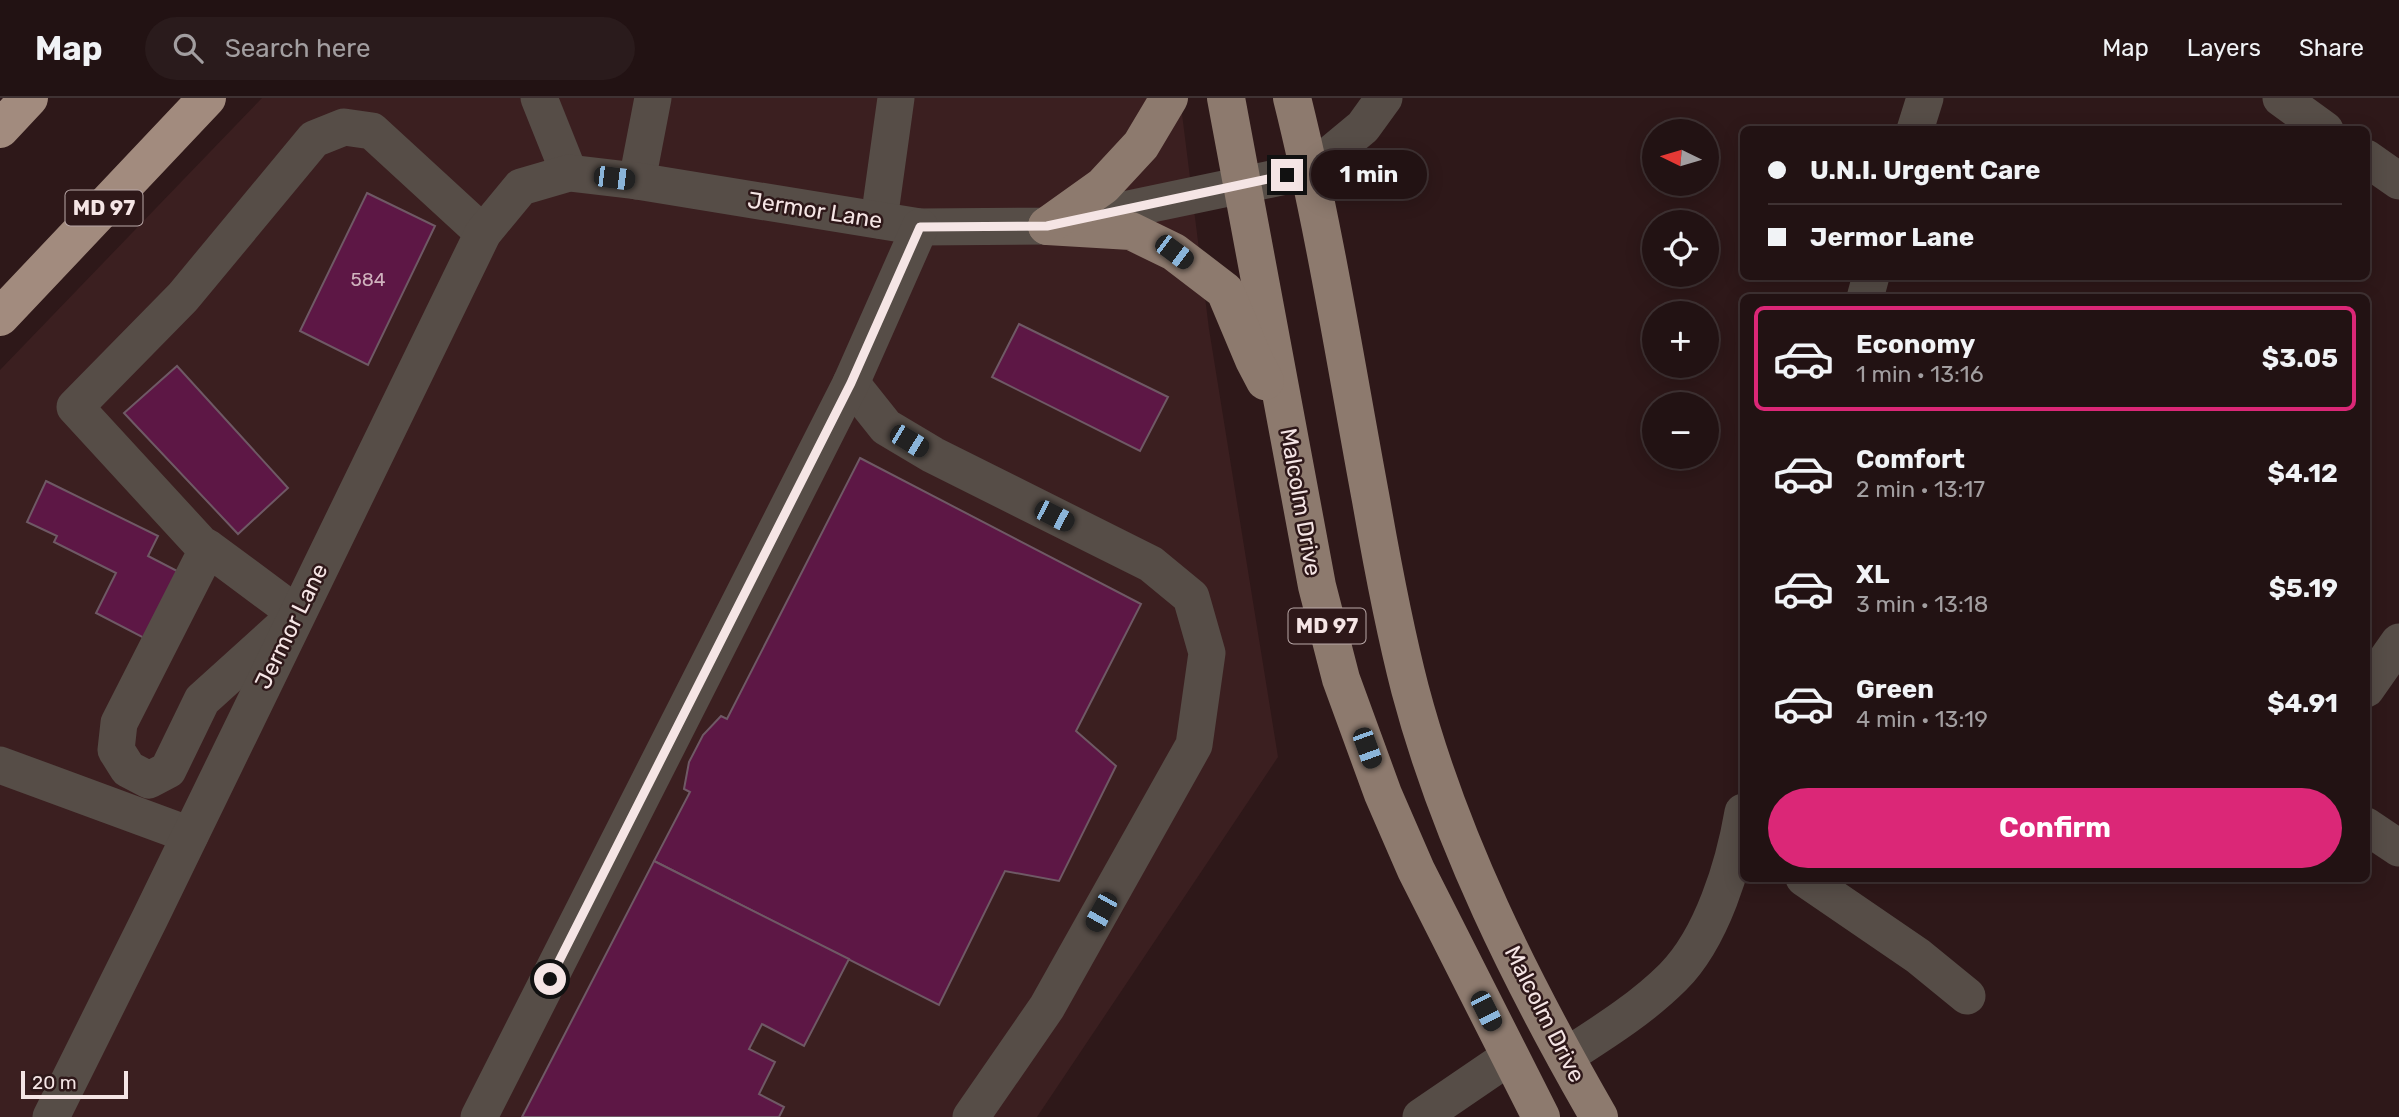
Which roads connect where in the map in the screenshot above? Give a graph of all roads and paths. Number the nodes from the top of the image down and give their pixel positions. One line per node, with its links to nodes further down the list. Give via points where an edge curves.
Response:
1 (29, 98): 14 (highway)
2 (207, 98): 25 (highway, MD 97)
3 (539, 98): 17 (street)
4 (653, 98): 18 (street)
5 (896, 98): 21 (street)
6 (1168, 98): 22 (main road, via 1141,145 1103,186)
7 (1226, 98): 20 (main road, Malcolm Drive / MD 97)
8 (1292, 98): 16 (main road, Malcolm Drive / MD 97)
9 (1384, 98): 16 (street, via 1363,127)
10 (1924, 98): 12 (street)
11 (2281, 98): 13 (street)
12 (1916, 126)
13 (2320, 126)
14 (0, 129)
15 (2370, 161): 19 (street)
16 (1310, 171): 20 (street, Jermor Lane); 40 (main road, Malcolm Drive / MD 97, via 1410,690 1475,871)
17 (569, 173): 18 (street, Jermor Lane); 24 (street, Jermor Lane, via 521,187)
18 (637, 181): 21 (street, Jermor Lane)
19 (2399, 181)
20 (1242, 184): 22 (street, Jermor Lane); 27 (main road, Malcolm Drive / MD 97)
21 (879, 220): 23 (street, Jermor Lane)
22 (1047, 226): 23 (street, Jermor Lane); 27 (main road, via 1131,231 1174,252 1225,291 1254,360)
23 (920, 227): 26 (street)
24 (482, 233): 28 (street, via 372,131 344,127 314,139 183,297 75,407); 29 (street, Jermor Lane)
25 (0, 317)
26 (851, 383): 42 (street); 43 (street, via 886,427 1151,564 1191,597 1207,653 1194,745 1047,1007)
27 (1287, 421): 39 (main road, Malcolm Drive / MD 97, via 1317,586 1341,679 1416,870)
28 (208, 548): 29 (street); 29 (street, via 119,723 116,750 128,769 149,779 168,770 202,700)
29 (297, 614): 34 (street, Jermor Lane)
30 (2399, 642): 31 (street)
31 (2370, 683)
32 (0, 765): 34 (street)
33 (2370, 829): 36 (street)
34 (190, 835): 41 (street, Jermor Lane)
35 (1740, 835): 40 (street, via 1706,927 1675,975 1628,1015)
36 (2399, 848)
37 (1810, 882): 38 (street, via 1918,956)
38 (1967, 996)
39 (1509, 1057): 44 (street); 45 (main road, Malcolm Drive / MD 97)
40 (1565, 1058): 46 (main road, Malcolm Drive / MD 97)
41 (51, 1117)
42 (479, 1117)
43 (971, 1117)
44 (1421, 1117)
45 (1541, 1117)
46 (1599, 1117)

